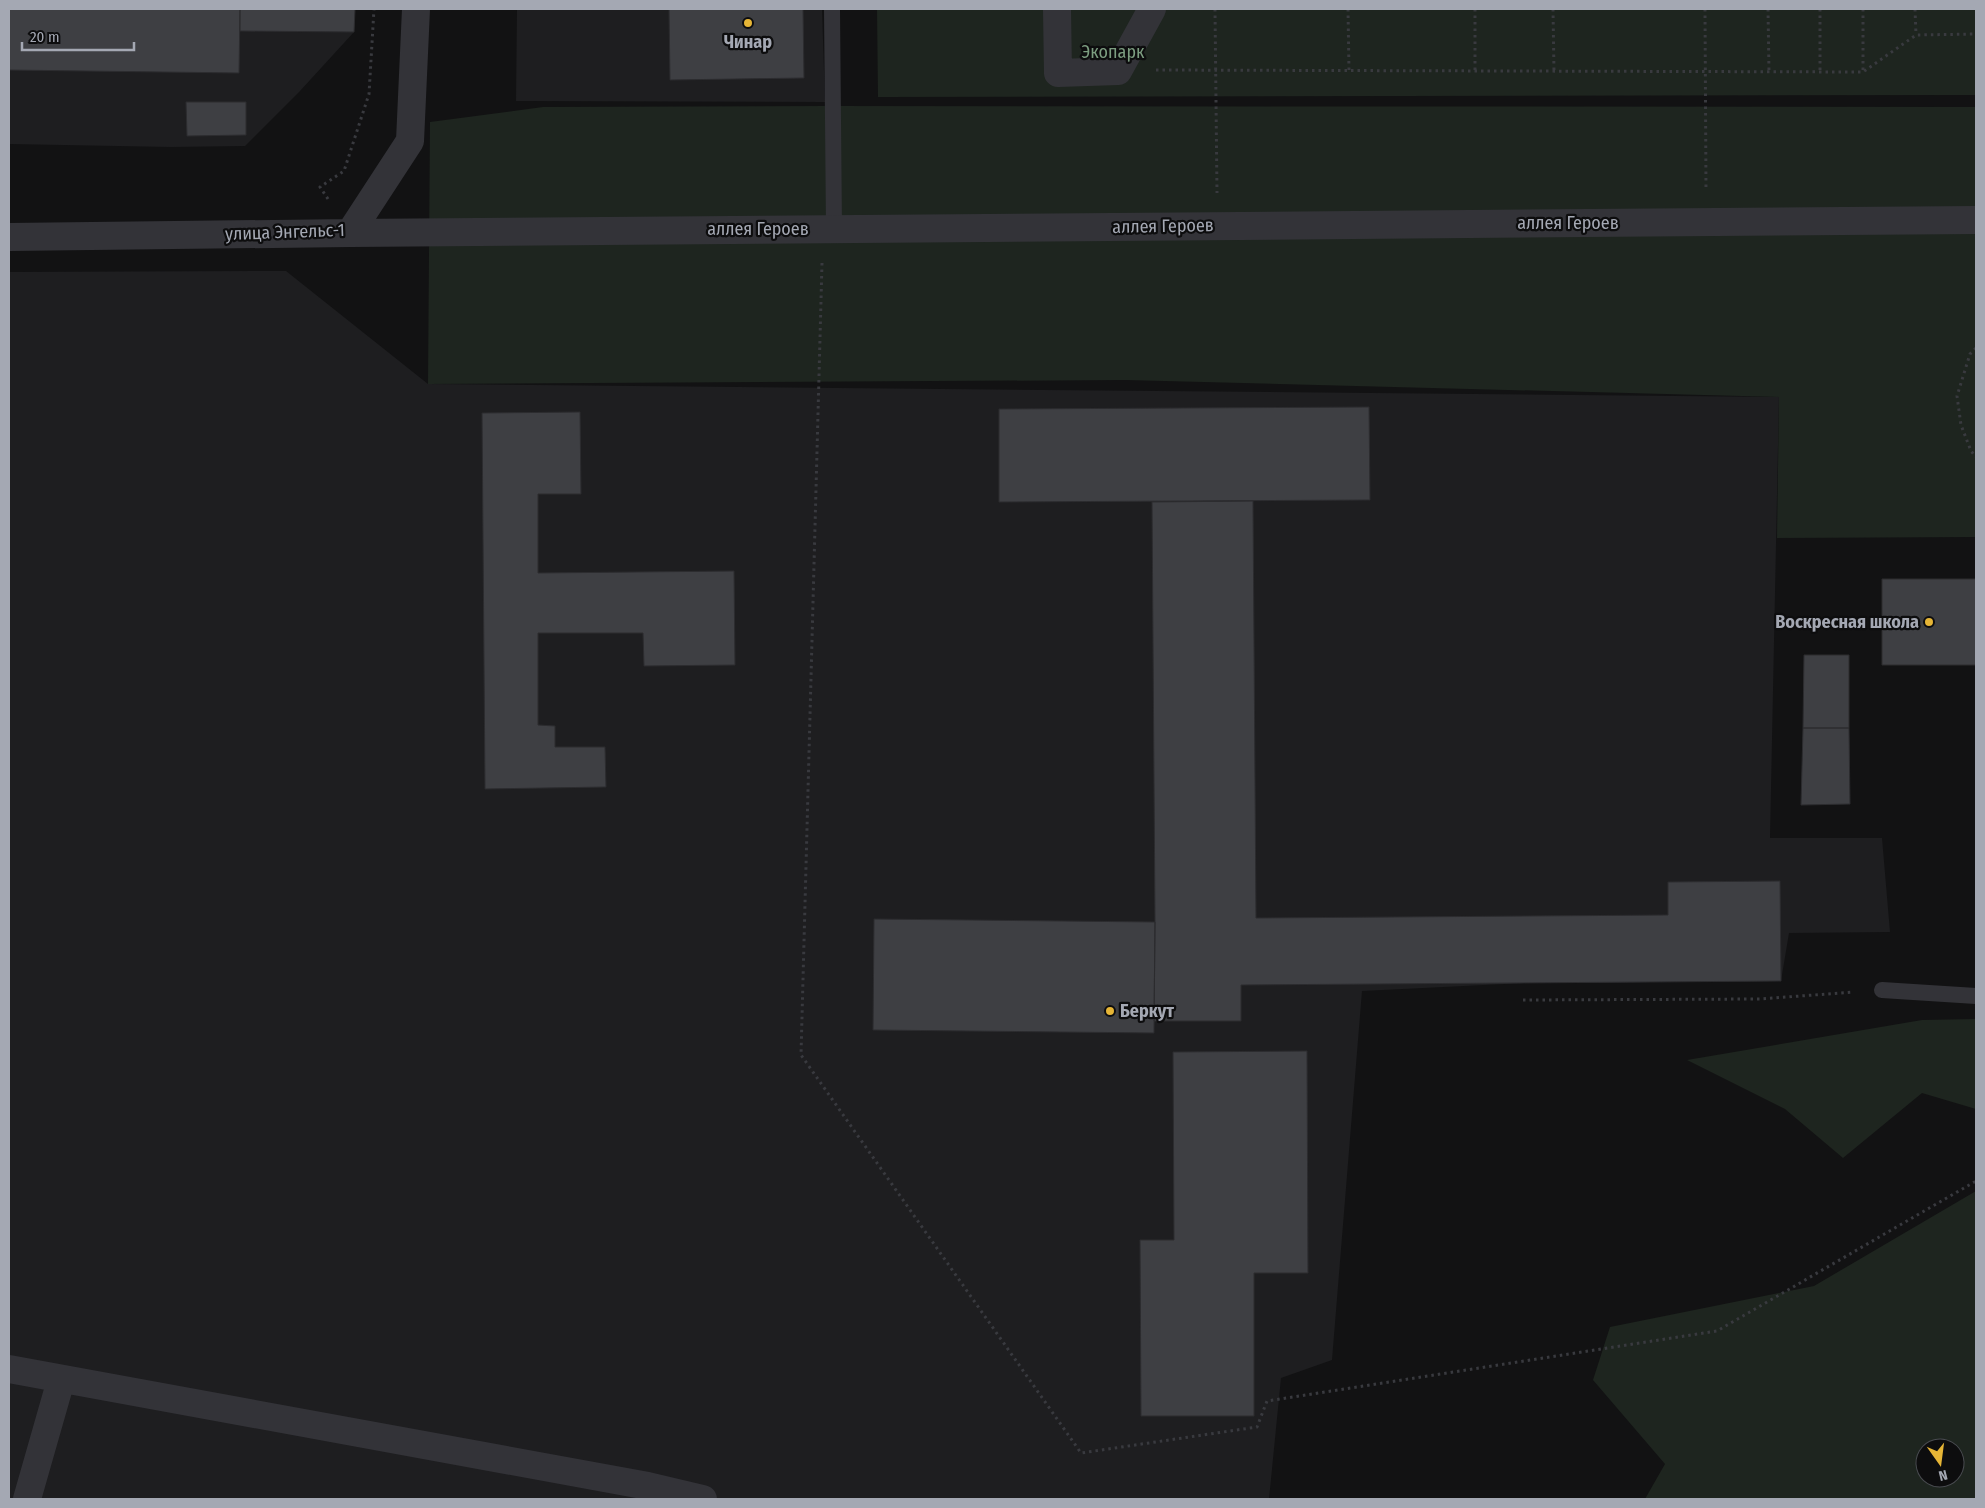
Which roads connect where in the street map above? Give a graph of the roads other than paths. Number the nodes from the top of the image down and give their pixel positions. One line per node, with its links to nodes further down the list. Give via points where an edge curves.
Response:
1 (416, 9): 7 (street, улица Энгельс-1, via 410,141)
2 (832, 9): 6 (lane)
3 (1056, 9): 4 (street, via 1058,73 1118,70)
4 (1152, 9)
5 (1976, 220): 6 (street, аллея Героев)
6 (834, 229): 7 (street, аллея Героев)
7 (350, 233): 8 (street, улица Энгельс-1)
8 (9, 237)
9 (1882, 990): 10 (lane)
10 (1976, 996)
11 (9, 1369): 12 (street)
12 (61, 1380): 13 (street); 14 (street)
13 (646, 1492): 15 (street)
14 (27, 1499)
15 (703, 1499)

